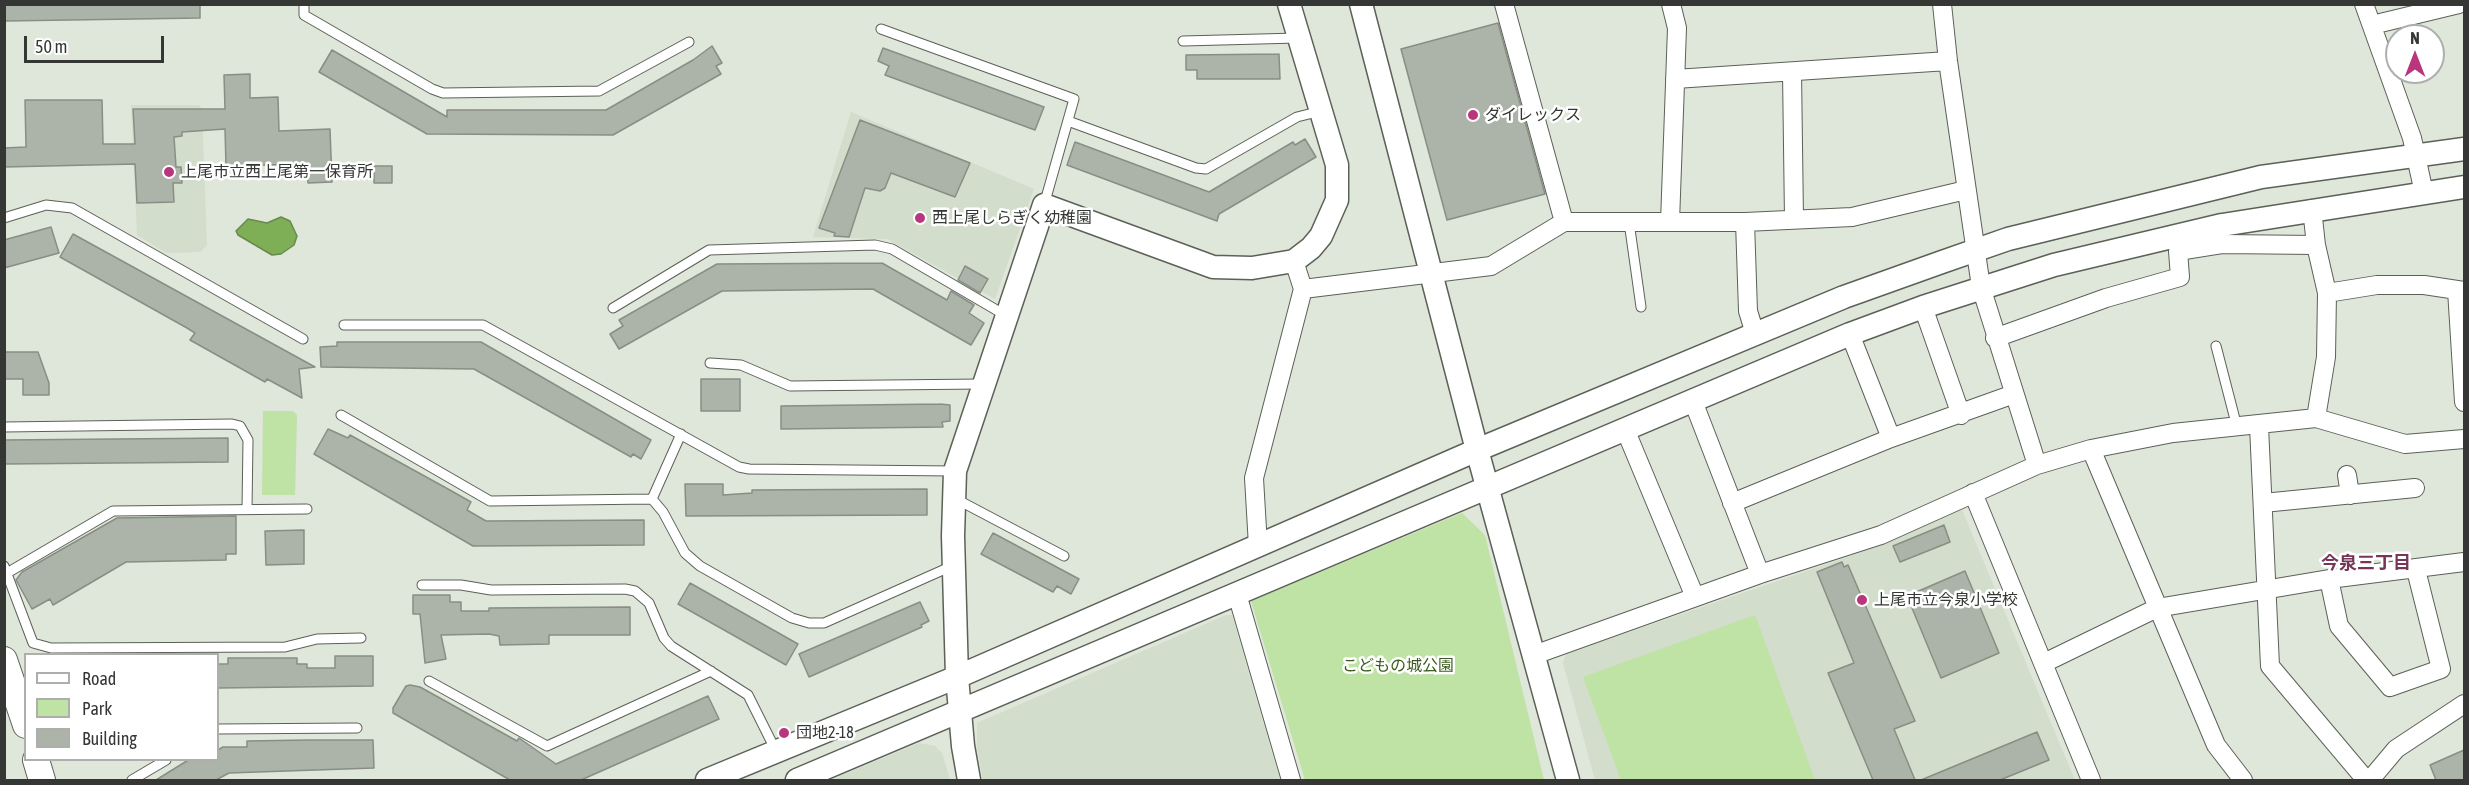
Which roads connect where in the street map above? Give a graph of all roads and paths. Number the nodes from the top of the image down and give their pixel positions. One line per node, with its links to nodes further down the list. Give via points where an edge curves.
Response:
1 (303, 4): 13 (lane, via 304,15 442,93 599,91)
2 (1289, 4): 11 (street)
3 (1361, 4): 35 (street)
4 (1504, 4): 28 (street)
5 (1671, 4): 16 (street, via 1677,28)
6 (1942, 4): 14 (street)
7 (2364, 4): 9 (street)
8 (2459, 4): 9 (street)
9 (2372, 25): 20 (street)
10 (881, 29): 18 (lane, via 1074,99)
11 (1299, 38): 12 (lane); 17 (street)
12 (1183, 41)
13 (688, 42)
14 (1948, 61): 15 (street); 22 (street)
15 (1792, 72): 16 (street); 27 (street)
16 (1675, 79): 30 (street)
17 (1321, 111): 18 (lane, via 1297,117 1206,169); 34 (street, via 1337,165 1337,200 1321,236)
18 (1068, 121): 24 (lane)
19 (2464, 149): 20 (street)
20 (2416, 156): 23 (street); 33 (street, via 2261,177 2135,206)
21 (2464, 187): 23 (street)
22 (1966, 190): 27 (street, via 1852,217); 33 (street)
23 (2424, 193): 25 (street)
24 (1044, 205): 34 (street, via 1213,267 1252,268); 43 (street)
25 (2312, 209): 32 (street); 36 (street, via 2128,246)
26 (4, 218): 48 (lane, via 46,205 72,208)
27 (1794, 219): 31 (street)
28 (1564, 222): 29 (street); 35 (street, via 1491,266)
29 (1629, 222): 30 (street); 40 (lane)
30 (1670, 222): 31 (street)
31 (1745, 222): 45 (street, via 1748,311)
32 (2316, 245): 39 (street); 47 (street, via 2222,244 2178,251 2180,277 2106,298)
33 (1975, 250): 36 (street); 45 (street)
34 (1294, 261): 37 (street)
35 (1431, 274): 37 (street); 66 (street)
36 (1982, 287): 41 (street); 47 (street)
37 (1303, 289): 80 (street, via 1254,478)
38 (2461, 291): 39 (street, via 2424,285 2377,285); 54 (street)
39 (2327, 293): 57 (street, via 2326,357)
40 (1641, 307)
41 (1923, 307): 46 (street); 56 (street)
42 (613, 308): 43 (lane, via 709,250 875,245 892,249)
43 (1005, 315): 51 (street)
44 (344, 326): 62 (lane, via 483,325)
45 (1755, 334): 66 (street)
46 (1850, 334): 53 (street); 63 (street)
47 (1995, 338): 52 (street)
48 (303, 339)
49 (2216, 346): 60 (lane)
50 (710, 363): 51 (lane, via 741,365 790,386)
51 (982, 384): 68 (street)
52 (2014, 394): 56 (street); 67 (street)
53 (1693, 401): 61 (street); 76 (street)
54 (2464, 401)
55 (341, 415): 75 (lane, via 490,501)
56 (1961, 415): 63 (street)
57 (2316, 418): 58 (street); 64 (street, via 2405,444)
58 (2259, 426): 60 (street); 77 (street)
59 (4, 427): 78 (lane, via 240,426 248,440)
60 (2237, 428): 65 (street, via 2173,433)
61 (1625, 429): 70 (street); 91 (street)
62 (681, 434): 68 (lane, via 739,467 763,472); 75 (lane)
63 (1892, 438): 76 (street)
64 (2464, 439)
65 (2091, 449): 67 (street); 92 (street)
66 (1477, 450): 70 (street); 80 (street)
67 (2037, 465): 72 (street)
68 (955, 471): 74 (street)
69 (2347, 475): 73 (street)
70 (1487, 487): 90 (street); 94 (street)
71 (2415, 488): 73 (street)
72 (1973, 493): 86 (street, via 1881,535); 96 (street)
73 (2350, 495): 77 (street)
74 (954, 498): 81 (lane); 83 (street)
75 (652, 499): 83 (lane, via 685,553 700,566 792,618 809,623 824,622)
76 (1732, 503): 86 (street)
77 (2263, 503): 89 (street)
78 (247, 509): 79 (lane); 84 (lane, via 113,511)
79 (306, 509)
80 (1258, 546): 98 (street)
81 (1064, 556)
82 (2464, 562): 85 (street)
83 (954, 566): 98 (street)
84 (6, 570): 93 (lane, via 33,643 51,648 285,647 317,639)
85 (2416, 570): 87 (street); 87 (street, via 2441,669 2390,687 2339,626)
86 (1760, 574): 91 (street)
87 (2329, 579): 89 (street)
88 (422, 585): 97 (lane, via 491,590 635,591 649,603 671,646)
89 (2268, 589): 92 (street); 117 (street, via 2270,666)
90 (1237, 594): 101 (street); 113 (street)
91 (1695, 597): 94 (street)
92 (2157, 608): 96 (street); 116 (street, via 2216,745)
93 (361, 638)
94 (1534, 655): 114 (street)
95 (4, 660): 102 (main road)
96 (2044, 663): 115 (street)
97 (711, 671): 99 (lane, via 547,746); 105 (lane, via 748,695)
98 (957, 677): 101 (street); 105 (street)
99 (429, 681)
100 (2464, 704): 117 (street, via 2396,749)
101 (959, 713): 111 (street); 112 (street)
102 (24, 719)
103 (357, 728): 104 (lane)
104 (219, 729)
105 (776, 752): 110 (street)
106 (37, 761): 108 (main road)
107 (163, 761): 109 (lane)
108 (42, 780)
109 (132, 780)
110 (707, 780)
111 (797, 780)
112 (969, 780)
113 (1291, 780)
114 (1568, 780)
115 (2091, 780)
116 (2243, 780)
117 (2368, 780)

